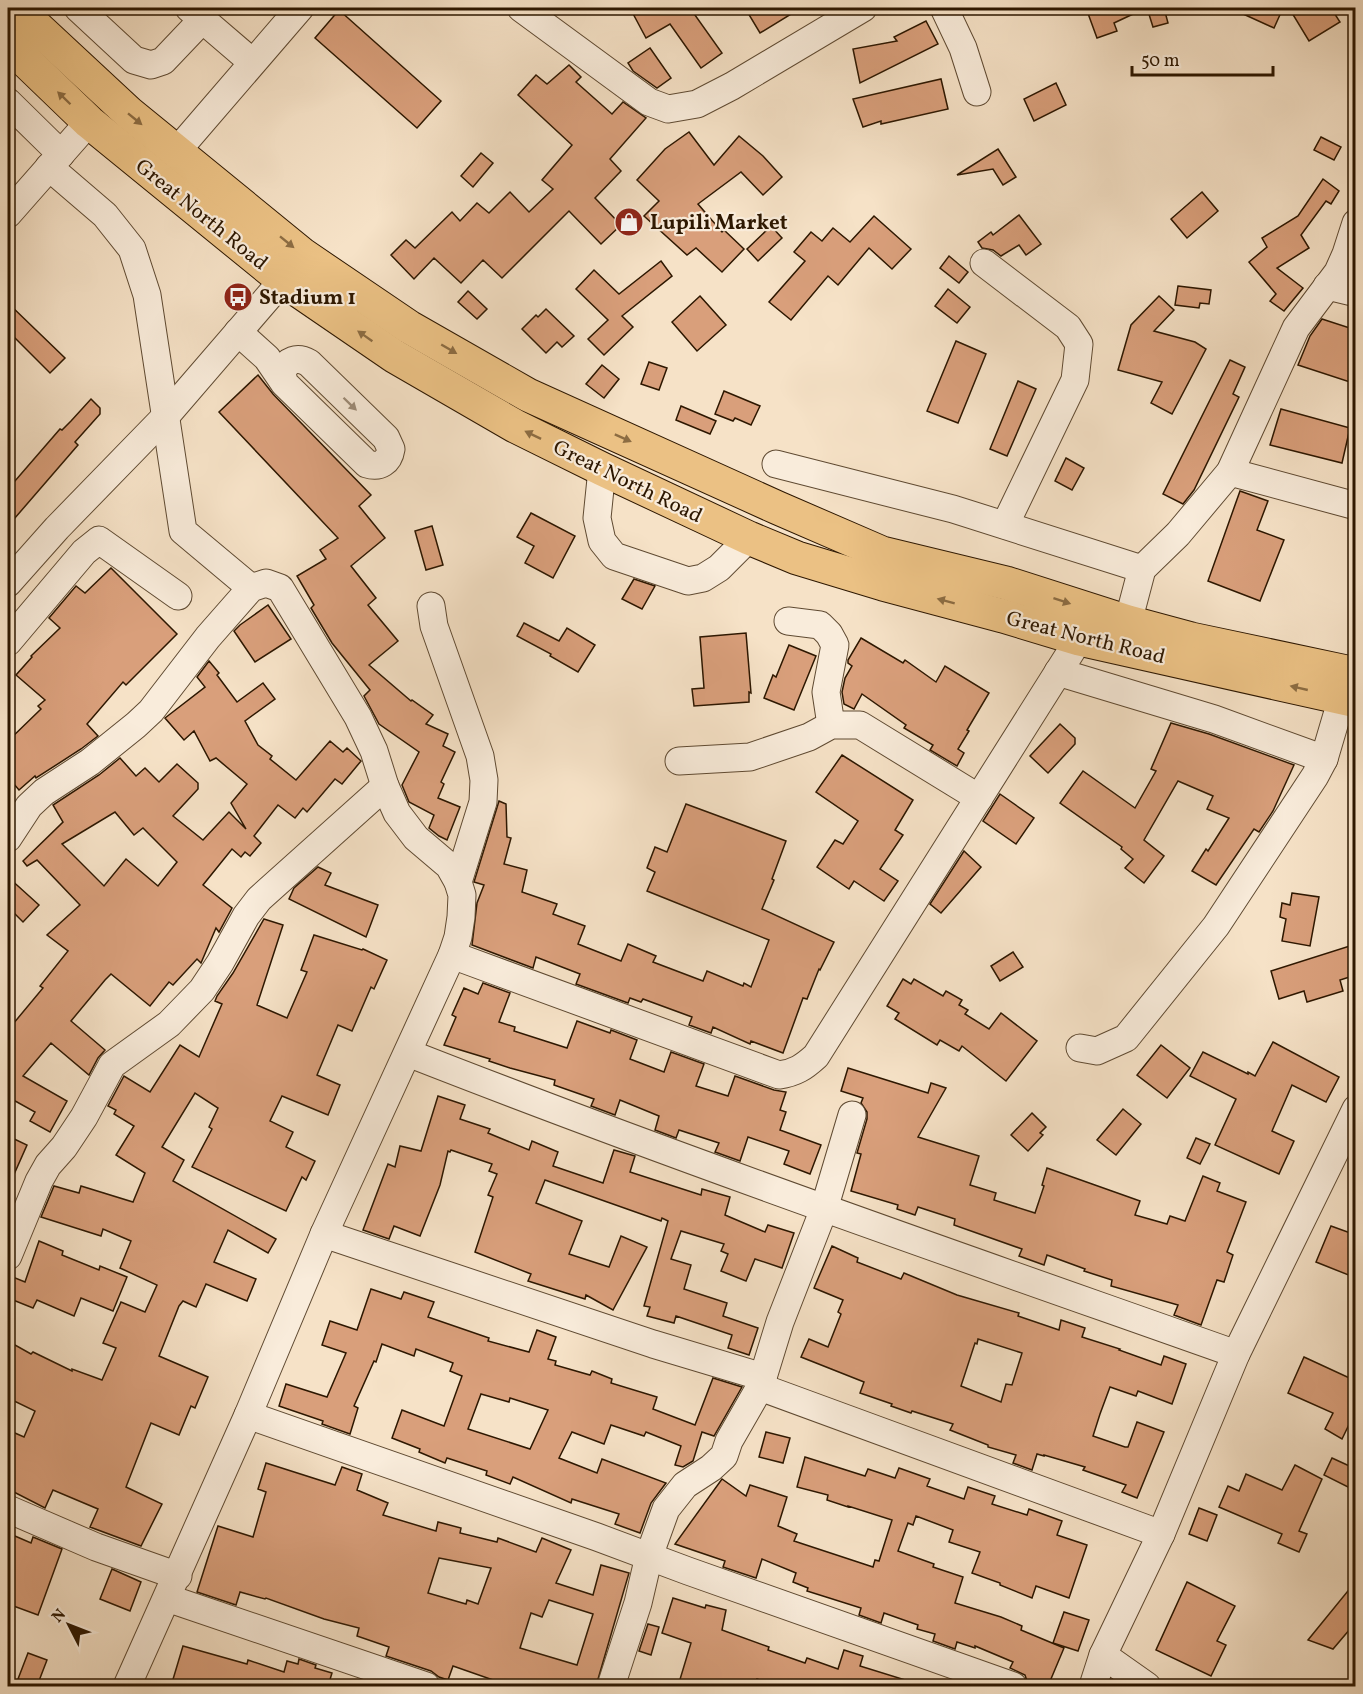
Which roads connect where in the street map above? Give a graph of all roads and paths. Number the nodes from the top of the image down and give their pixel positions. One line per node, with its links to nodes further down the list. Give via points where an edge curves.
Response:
1 (15, 8): 13 (main road, Great North Road, one-way to 13)
2 (78, 8): 7 (street, via 134,60 151,65 163,61)
3 (300, 8): 9 (street)
4 (863, 8): 6 (street, via 732,86 697,104 668,109 649,102)
5 (944, 8): 10 (street, via 963,48)
6 (534, 11)
7 (195, 14): 9 (street)
8 (8, 44): 12 (main road, Great North Road, one-way to 8)
9 (252, 62): 13 (street)
10 (976, 92)
11 (8, 102): 14 (street)
12 (89, 122): 14 (street); 18 (main road, Great North Road)
13 (176, 152): 37 (main road, Great North Road, one-way to 37, via 303,255 409,327 528,395 882,553 1006,584)
14 (55, 160): 15 (street); 24 (street, via 132,249 147,295)
15 (8, 214)
16 (1356, 223): 19 (street, via 1338,272)
17 (984, 263): 29 (street, via 1068,327 1079,344 1075,380)
18 (283, 280): 21 (street); 26 (main road, Great North Road, one-way to 18, via 514,426 394,356)
19 (1327, 286): 20 (street); 27 (street, via 1296,328)
20 (1356, 293)
21 (243, 327): 22 (street); 23 (street); 24 (street)
22 (298, 359): 23 (street, via 284,367); 23 (street, one-way to 23, via 309,363 386,438 391,449 387,460 378,466 368,464)
23 (284, 383)
24 (165, 417): 32 (street); 33 (street, via 183,531)
25 (776, 464): 29 (street)
26 (602, 469): 30 (main road, Great North Road); 30 (street, via 597,518 602,541 614,556 688,581 703,578 719,568)
27 (1230, 472): 28 (street); 31 (street, via 1178,534)
28 (1356, 506)
29 (1005, 525): 31 (street)
30 (749, 538): 38 (main road, Great North Road, one-way to 30, via 797,558)
31 (1142, 569): 37 (street)
32 (8, 583)
33 (251, 588): 45 (street, via 266,583 280,588 358,717); 47 (street, via 151,711 90,762 44,792 29,806)
34 (178, 596): 39 (street, via 99,540 84,552)
35 (431, 606): 48 (street, via 434,626 480,756 484,780 483,802)
36 (788, 621): 42 (street, via 820,625 835,645 826,692)
37 (1128, 622): 41 (main road, Great North Road)
38 (1079, 639): 40 (street); 41 (main road, Great North Road, one-way to 38)
39 (8, 642)
40 (1058, 672): 43 (street, via 1214,719); 46 (street)
41 (1351, 691): 43 (street)
42 (831, 725): 44 (street, via 809,737 750,757); 46 (street, via 861,725)
43 (1324, 759): 50 (street, via 1216,926 1126,1038 1097,1051)
44 (679, 761)
45 (385, 786): 48 (street, via 397,813 416,838 449,866); 56 (street, via 259,898 202,990 169,1024 112,1065 84,1117 39,1181)
46 (979, 798): 49 (street, via 816,1056 792,1073 779,1075)
47 (8, 838)
48 (458, 882): 49 (street, via 461,917)
49 (452, 955): 51 (street)
50 (1080, 1048)
51 (408, 1053): 54 (street); 55 (street)
52 (1356, 1109): 57 (street)
53 (852, 1115): 54 (street)
54 (824, 1209): 57 (street); 58 (street)
55 (324, 1234): 58 (street); 59 (street)
56 (8, 1256)
57 (1236, 1354): 61 (street)
58 (761, 1382): 61 (street); 62 (street, via 724,1456 685,1485 666,1509)
59 (248, 1415): 62 (street); 63 (street)
60 (8, 1509): 63 (street, via 96,1547)
61 (1161, 1534): 64 (street)
62 (649, 1556): 67 (street); 68 (street)
63 (172, 1587): 65 (street); 66 (street)
64 (1103, 1655): 69 (street); 70 (street)
65 (128, 1686)
66 (426, 1686)
67 (611, 1686)
68 (1013, 1686)
69 (1093, 1686)
70 (1147, 1686)

